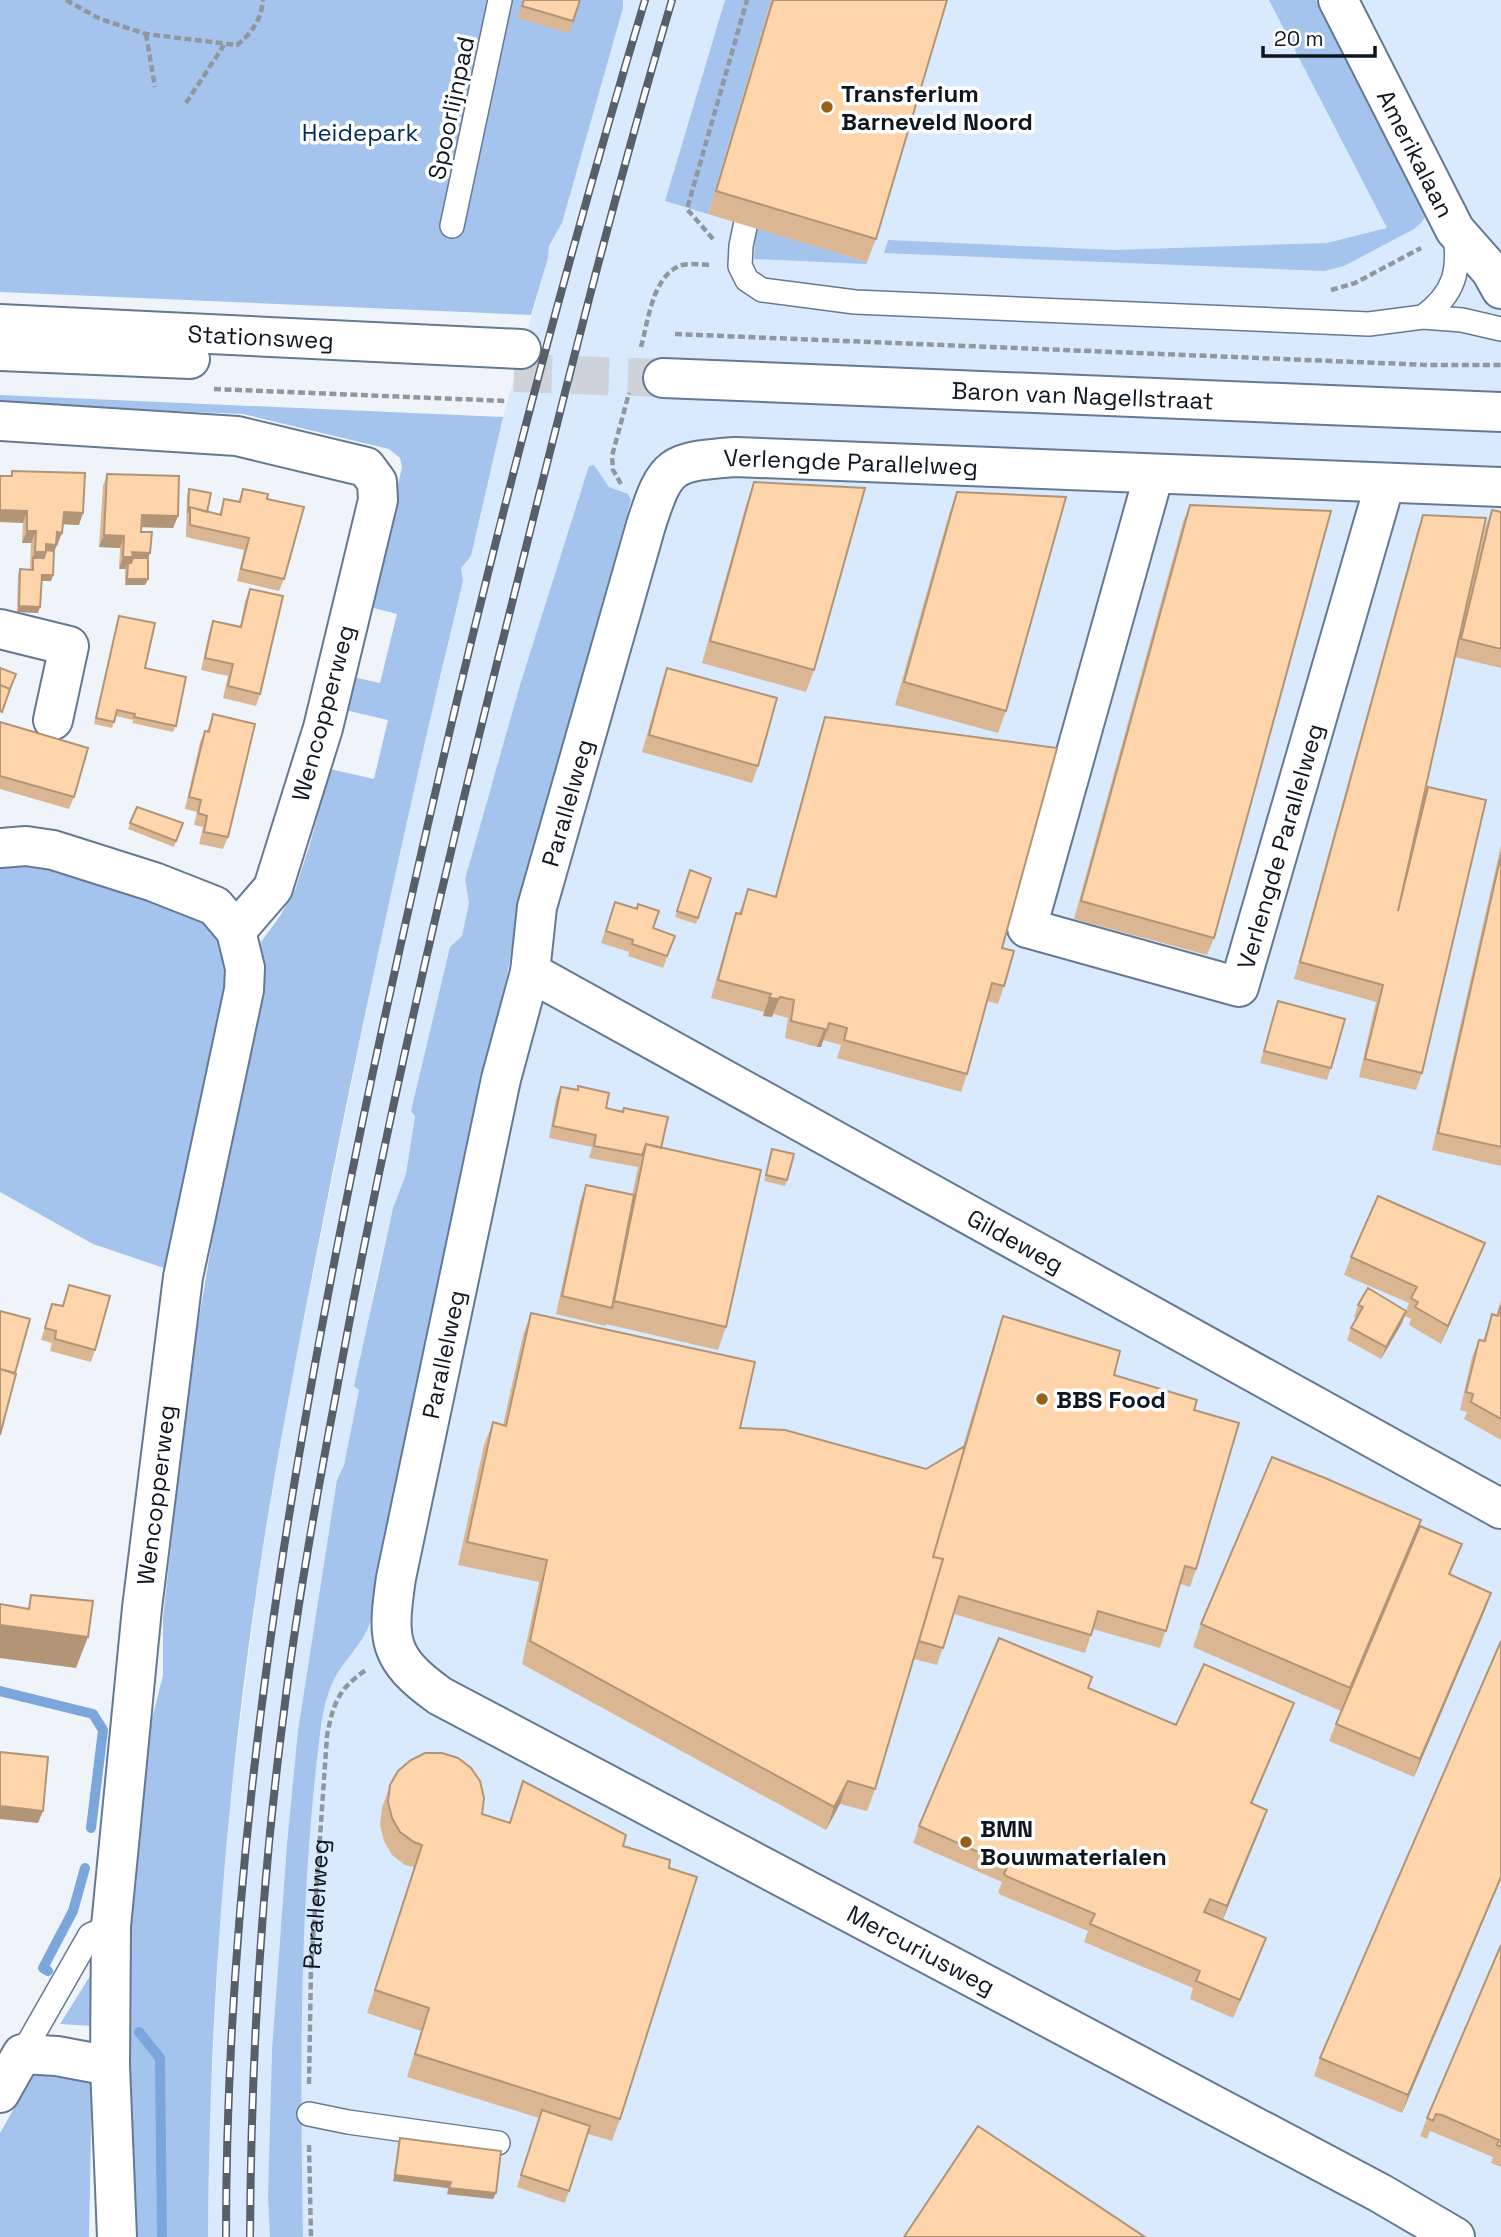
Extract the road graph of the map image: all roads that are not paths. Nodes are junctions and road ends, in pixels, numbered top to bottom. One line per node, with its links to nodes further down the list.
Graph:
1 (500, 0): 4 (lane, Spoorlijnpad)
2 (1338, 0): 5 (street, Amerikalaan)
3 (746, 222): 7 (lane)
4 (452, 226)
5 (1455, 230): 6 (street, Amerikalaan); 7 (lane, Amerikalaan)
6 (1501, 289)
7 (1423, 317): 9 (lane)
8 (0, 324): 10 (street, Stationsweg)
9 (1501, 329)
10 (0, 351)
11 (1501, 388): 12 (street, Baron van Nagellstraat)
12 (1501, 412)
13 (0, 421): 21 (street, Wencopperweg)
14 (676, 467): 15 (street, Verlengde Parallelweg); 22 (street, Parallelweg)
15 (1153, 474): 16 (street, Verlengde Parallelweg); 16 (street, Verlengde Parallelweg)
16 (1385, 483): 17 (street, Verlengde Parallelweg)
17 (1501, 487)
18 (0, 629): 19 (street)
19 (53, 720)
20 (0, 848): 21 (street, Wencopperweg)
21 (236, 931): 25 (street, Wencopperweg)
22 (530, 972): 23 (street, Gildeweg); 24 (street, Parallelweg)
23 (1501, 1509)
24 (397, 1652): 32 (street, Mercuriusweg)
25 (111, 1926): 26 (lane); 27 (street, Wencopperweg)
26 (22, 2054): 27 (street); 28 (street)
27 (110, 2066): 31 (street, Wencopperweg)
28 (0, 2093)
29 (309, 2114): 30 (lane)
30 (498, 2143)
31 (117, 2237)
32 (1455, 2237)

